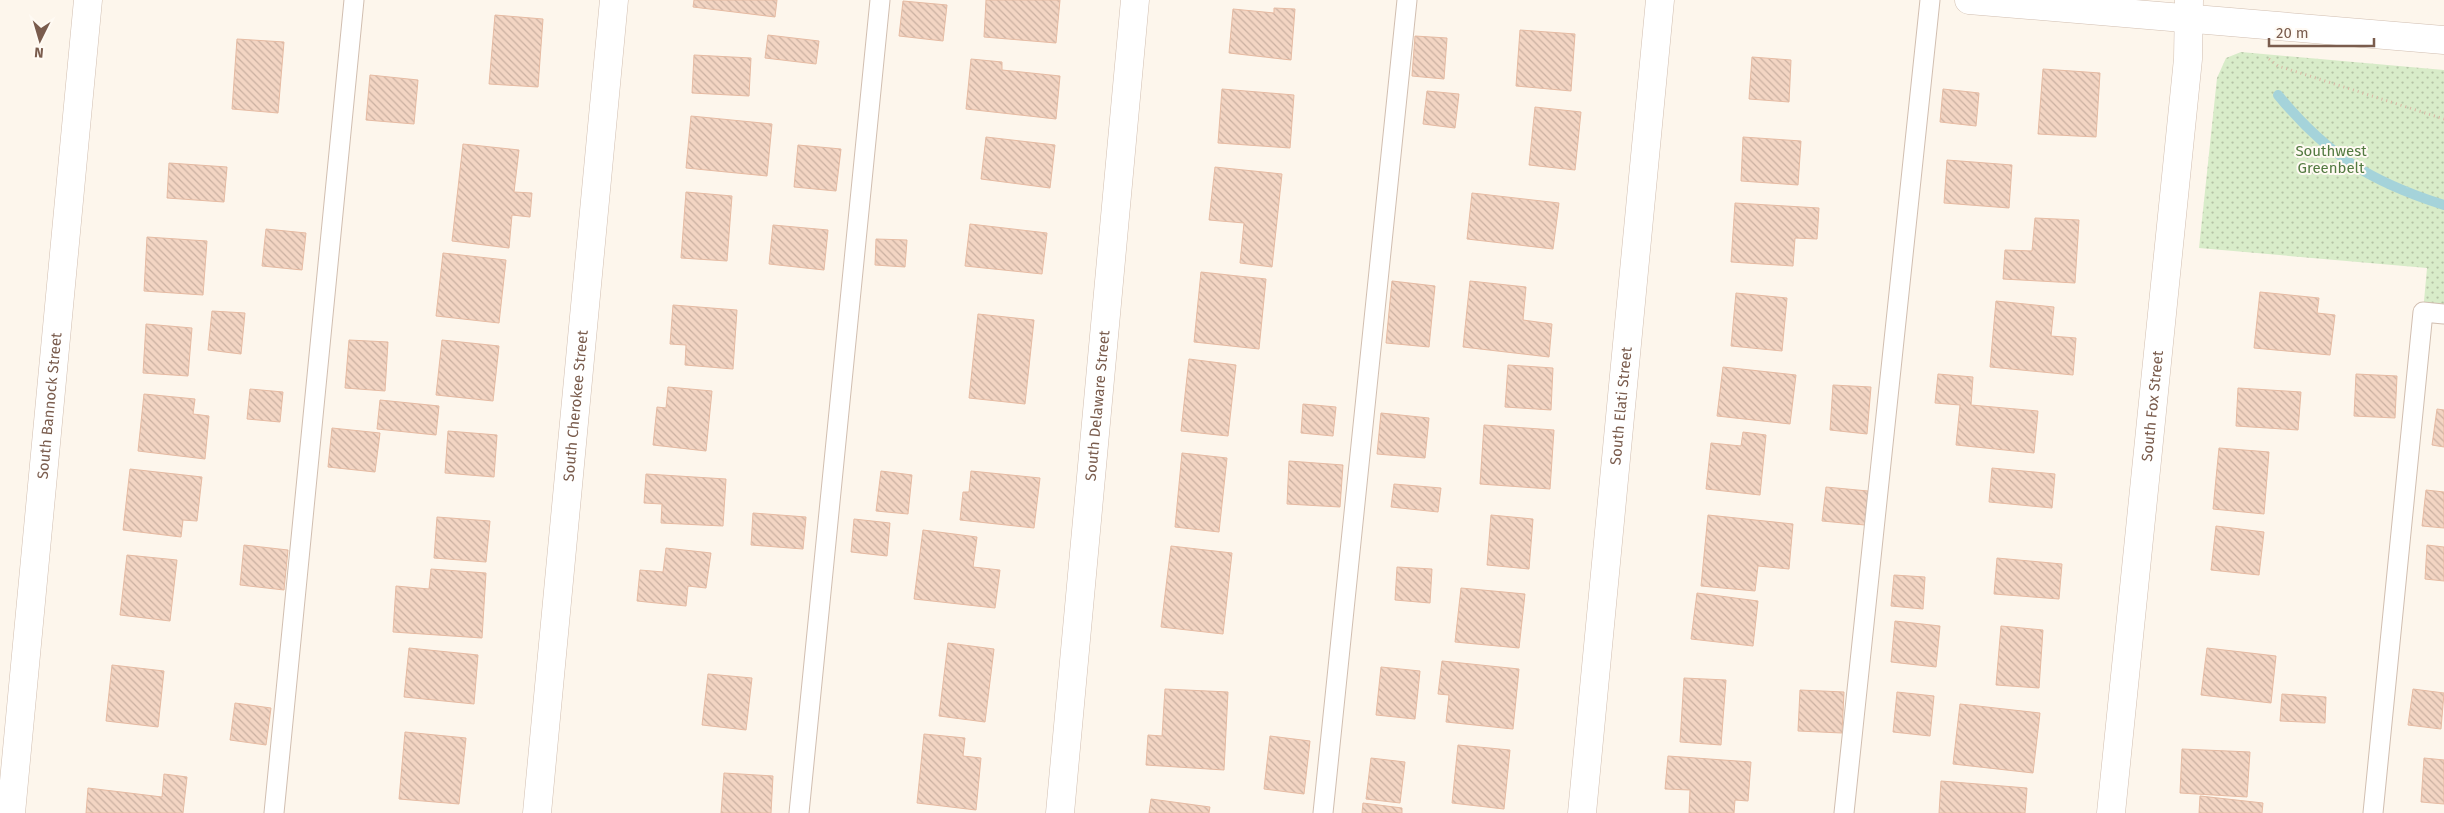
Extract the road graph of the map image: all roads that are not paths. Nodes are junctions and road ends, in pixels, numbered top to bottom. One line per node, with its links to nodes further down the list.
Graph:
1 (88, 0): 13 (street, South Bannock Street)
2 (354, 0): 14 (lane)
3 (614, 0): 15 (street, South Cherokee Street)
4 (880, 0): 16 (lane)
5 (1136, 0): 17 (street, South Delaware Street)
6 (1407, 0): 18 (lane)
7 (1660, 0): 19 (street, South Elati Street)
8 (1930, 0): 20 (lane)
9 (1969, 0): 10 (street)
10 (2189, 9): 11 (street); 21 (street, South Fox Street)
11 (2444, 40)
12 (2444, 314): 22 (lane)
13 (11, 813)
14 (274, 813)
15 (537, 813)
16 (799, 813)
17 (1060, 813)
18 (1323, 813)
19 (1582, 813)
20 (1844, 813)
21 (2111, 813)
22 (2373, 813)

